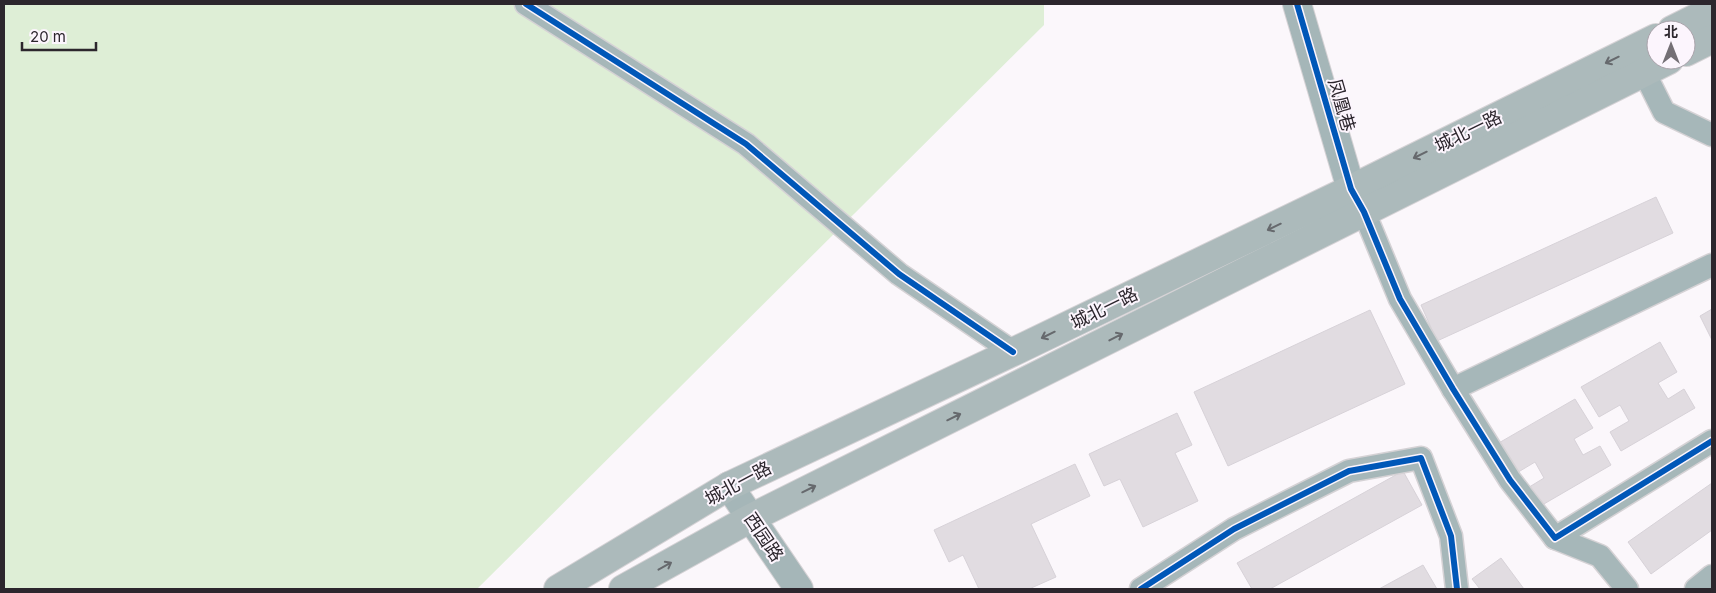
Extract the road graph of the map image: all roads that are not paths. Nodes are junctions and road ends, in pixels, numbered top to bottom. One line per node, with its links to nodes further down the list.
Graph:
1 (526, 4): 13 (street)
2 (1297, 4): 11 (street, 凤凰巷)
3 (1712, 10): 4 (main road)
4 (1692, 20)
5 (1712, 39): 7 (main road)
6 (1646, 43): 11 (main road, 城北一路, one-way to 11)
7 (1696, 47)
8 (1648, 70): 9 (main road, 城北一路)
9 (1644, 72): 10 (street); 11 (main road, 城北一路)
10 (1712, 135)
11 (1358, 201): 13 (main road, 城北一路, one-way to 13); 14 (street); 17 (main road, 城北一路, one-way to 11)
12 (1712, 266): 14 (street)
13 (1013, 352): 16 (main road, 城北一路)
14 (1453, 390): 18 (street)
15 (1712, 441): 18 (street)
16 (729, 486): 17 (street, 西园路); 20 (main road, 城北一路)
17 (751, 518): 21 (main road, 城北一路, one-way to 17); 22 (street, 西园路)
18 (1555, 538): 25 (street)
19 (1712, 576): 26 (street)
20 (558, 589)
21 (623, 589)
22 (799, 589)
23 (1141, 589): 24 (street)
24 (1457, 589)
25 (1627, 589)
26 (1696, 589)

